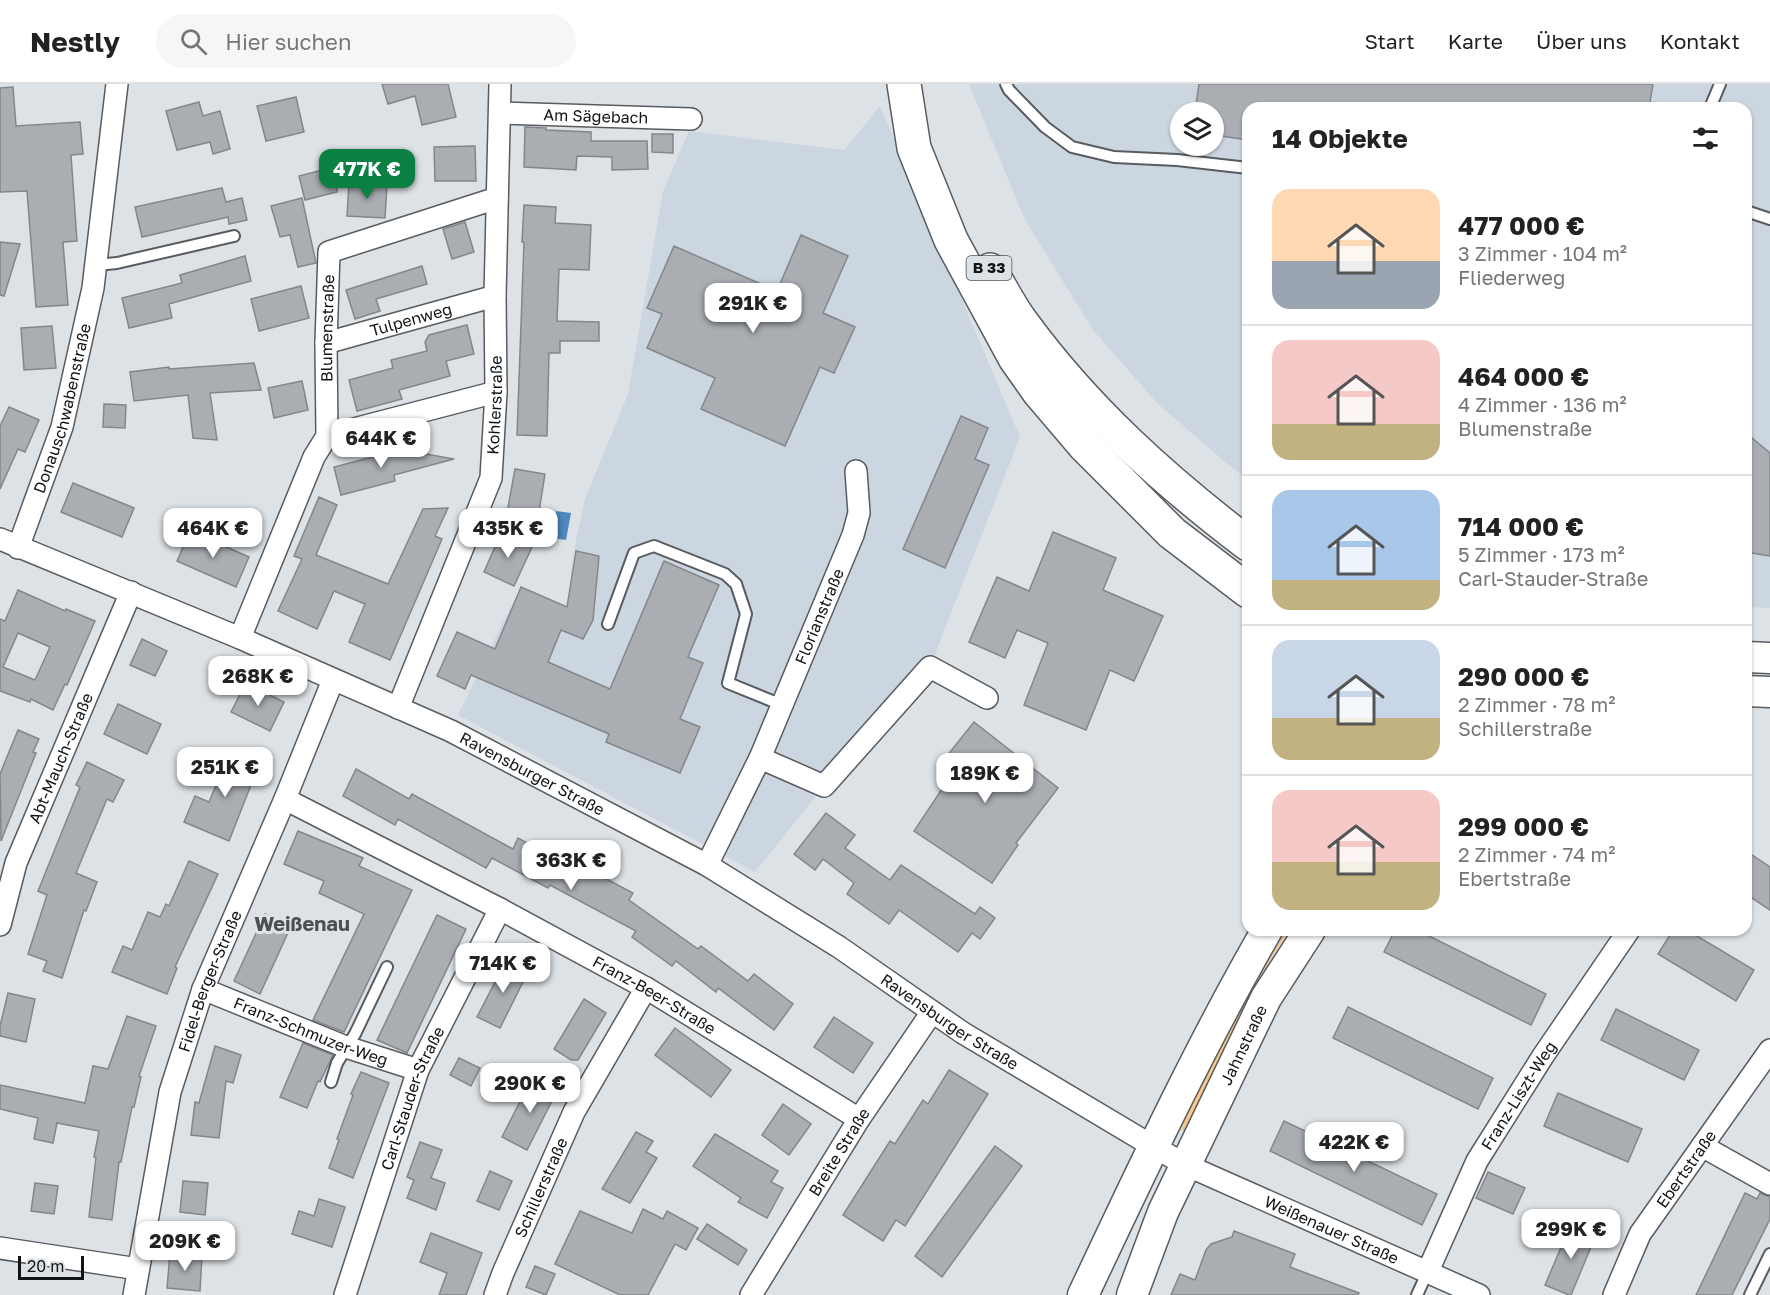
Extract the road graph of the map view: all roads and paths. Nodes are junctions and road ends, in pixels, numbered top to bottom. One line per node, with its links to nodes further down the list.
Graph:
1 (117, 84): 14 (street, Donauschwabenstraße)
2 (500, 84): 7 (street, Kohlerstraße)
3 (1006, 84): 9 (lane)
4 (1720, 84): 6 (lane)
5 (905, 86): 20 (main road, B 33); 22 (main road, B 33)
6 (1712, 102)
7 (500, 113): 8 (street, Am Sägebach); 10 (street, Kohlerstraße)
8 (692, 119)
9 (1242, 167)
10 (497, 198): 15 (street, Kohlerstraße); 16 (street, Blumenstraße)
11 (1752, 213): 12 (lane)
12 (1770, 219)
13 (234, 236): 14 (lane)
14 (96, 265): 21 (street, Donauschwabenstraße)
15 (495, 296): 16 (street, Tulpenweg); 17 (street, Kohlerstraße)
16 (327, 343): 18 (street, Blumenstraße)
17 (496, 392): 18 (street); 33 (street, Kohlerstraße)
18 (327, 436): 25 (street)
19 (856, 471): 32 (street, Florianstraße)
20 (1242, 539)
21 (9, 543): 23 (street, Ravensburger Straße)
22 (1242, 586)
23 (131, 592): 25 (street, Ravensburger Straße); 36 (street, Abt-Mauch-Straße)
24 (608, 624): 32 (lane)
25 (240, 638): 28 (street, Ravensburger Straße)
26 (1752, 657): 27 (main road)
27 (1770, 658)
28 (333, 680): 33 (street, Ravensburger Straße); 35 (street, Fidel-Berger-Straße)
29 (1752, 691): 30 (main road)
30 (1770, 692)
31 (987, 698): 34 (street)
32 (782, 705): 34 (street, Florianstraße)
33 (398, 708): 37 (street, Ravensburger Straße)
34 (760, 758): 37 (street, Florianstraße)
35 (285, 799): 38 (street, Franz-Beer-Straße); 45 (street, Fidel-Berger-Straße)
36 (8, 862): 39 (street, Abt-Mauch-Straße)
37 (707, 865): 46 (street, Ravensburger Straße)
38 (500, 909): 44 (street, Franz-Beer-Straße); 49 (street, Carl-Stauder-Straße)
39 (0, 926)
40 (1264, 936): 53 (main road, Jahnstraße)
41 (1306, 936): 54 (main road, Jahnstraße)
42 (1625, 936): 59 (street, Franz-Liszt-Weg)
43 (387, 967): 47 (lane)
44 (646, 988): 51 (street, Franz-Beer-Straße); 62 (street, Schillerstraße)
45 (203, 989): 47 (street, Franz-Schmuzer-Weg); 58 (street, Fidel-Berger-Straße)
46 (932, 1012): 51 (street, Breite Straße); 53 (street, Ravensburger Straße)
47 (346, 1047): 49 (street, Franz-Schmuzer-Weg); 50 (lane)
48 (1770, 1050): 52 (street, Ebertstraße)
49 (418, 1070): 61 (street, Carl-Stauder-Straße)
50 (331, 1082)
51 (859, 1119): 63 (street, Breite Straße)
52 (1702, 1146): 55 (street); 68 (street, Ebertstraße)
53 (1154, 1147): 54 (street); 64 (main road, Jahnstraße)
54 (1186, 1165): 59 (street, Weißenauer Straße); 65 (main road, Jahnstraße)
55 (1770, 1184)
56 (0, 1248): 58 (street)
57 (1770, 1254): 69 (lane)
58 (138, 1269): 60 (street, Fidel-Berger-Straße)
59 (1428, 1271): 66 (lane); 67 (street, Weißenauer Straße)
60 (134, 1295)
61 (345, 1295)
62 (495, 1295)
63 (751, 1295)
64 (1083, 1295)
65 (1132, 1295)
66 (1417, 1295)
67 (1479, 1295)
68 (1614, 1295)
69 (1750, 1295)

